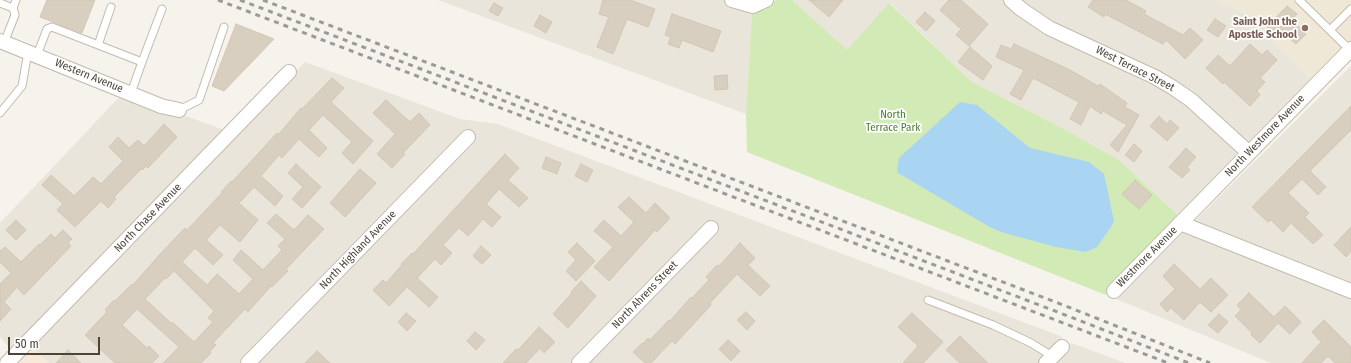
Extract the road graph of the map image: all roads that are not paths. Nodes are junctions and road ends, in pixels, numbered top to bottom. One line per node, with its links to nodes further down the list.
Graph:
1 (16, 0): 8 (lane)
2 (732, 0): 5 (street)
3 (1011, 0): 23 (street, West Terrace Street)
4 (1299, 0): 12 (lane)
5 (765, 1)
6 (0, 3): 8 (lane)
7 (111, 7): 14 (lane)
8 (13, 8): 13 (lane)
9 (162, 9): 17 (lane)
10 (1351, 9): 12 (lane)
11 (224, 27): 20 (lane)
12 (1330, 30): 15 (lane)
13 (2, 42): 16 (street, Western Avenue)
14 (98, 45): 16 (lane); 17 (lane)
15 (1350, 50): 23 (street, North Westmore Avenue)
16 (32, 53): 19 (street, Western Avenue); 21 (lane)
17 (142, 62): 19 (lane)
18 (289, 72): 30 (street, North Chase Avenue)
19 (131, 93): 20 (street, Western Avenue)
20 (179, 110)
21 (0, 113)
22 (468, 137): 31 (street, North Highland Avenue)
23 (1249, 153): 24 (street, North Westmore Avenue)
24 (1180, 223): 26 (street, Westmore Avenue); 27 (street)
25 (710, 228): 32 (street, North Ahrens Street)
26 (1114, 291)
27 (1351, 291)
28 (928, 300): 29 (lane)
29 (1053, 355)
30 (7, 363)
31 (248, 363)
32 (579, 363)

